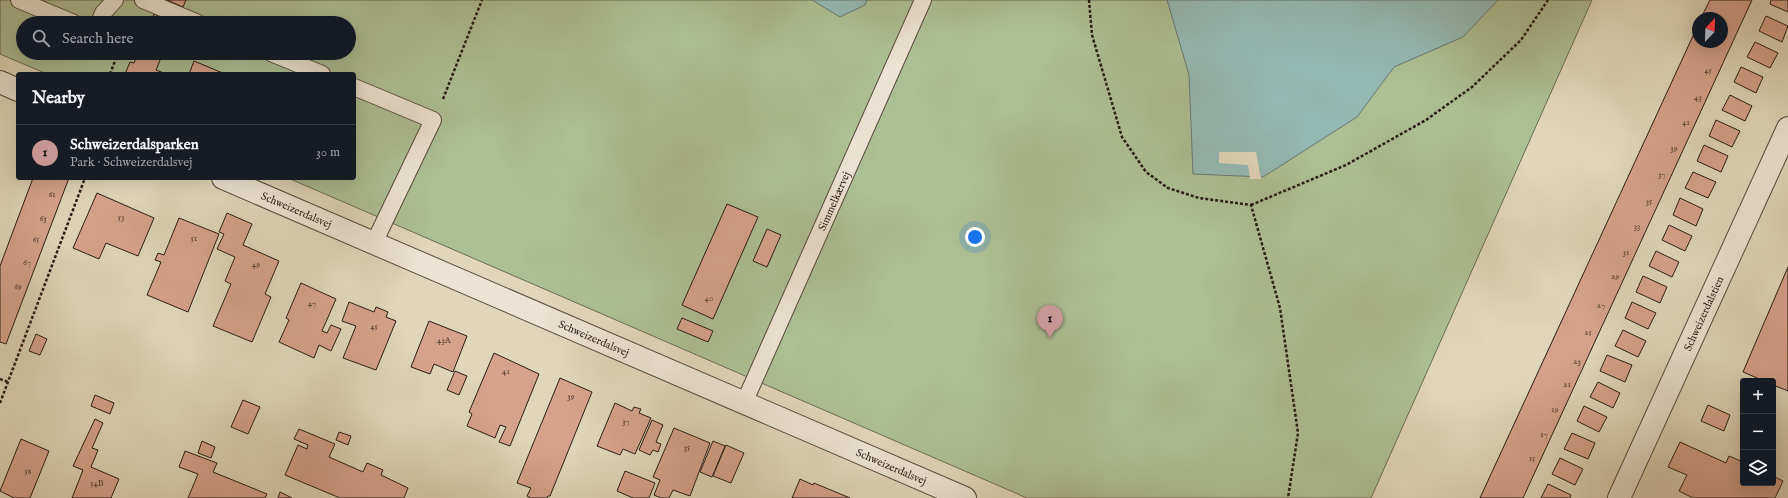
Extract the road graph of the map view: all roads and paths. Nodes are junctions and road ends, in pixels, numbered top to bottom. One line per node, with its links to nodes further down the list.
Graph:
1 (19, 0): 8 (lane)
2 (116, 0): 9 (lane)
3 (143, 0): 10 (lane)
4 (482, 0): 18 (path)
5 (924, 0): 27 (lane, Simmelkærvej)
6 (1089, 0): 22 (path)
7 (1548, 0): 22 (path)
8 (57, 16)
9 (102, 16)
10 (181, 16)
11 (115, 60): 13 (path)
12 (288, 60): 14 (lane)
13 (111, 72)
14 (317, 72)
15 (0, 82): 17 (street)
16 (356, 88): 18 (lane)
17 (16, 89)
18 (433, 120): 23 (lane)
19 (1788, 128): 31 (street, Schweizerdalstien)
20 (84, 180): 25 (path)
21 (228, 180): 23 (street, Schweizerdalsvej)
22 (1251, 205): 30 (path)
23 (374, 243): 27 (street, Schweizerdalsvej)
24 (0, 379): 25 (path)
25 (8, 382): 26 (path)
26 (0, 403)
27 (744, 403): 28 (street, Schweizerdalsvej)
28 (932, 492): 29 (street, Schweizerdalsvej)
29 (964, 498)
30 (1288, 498)
31 (1619, 498)

